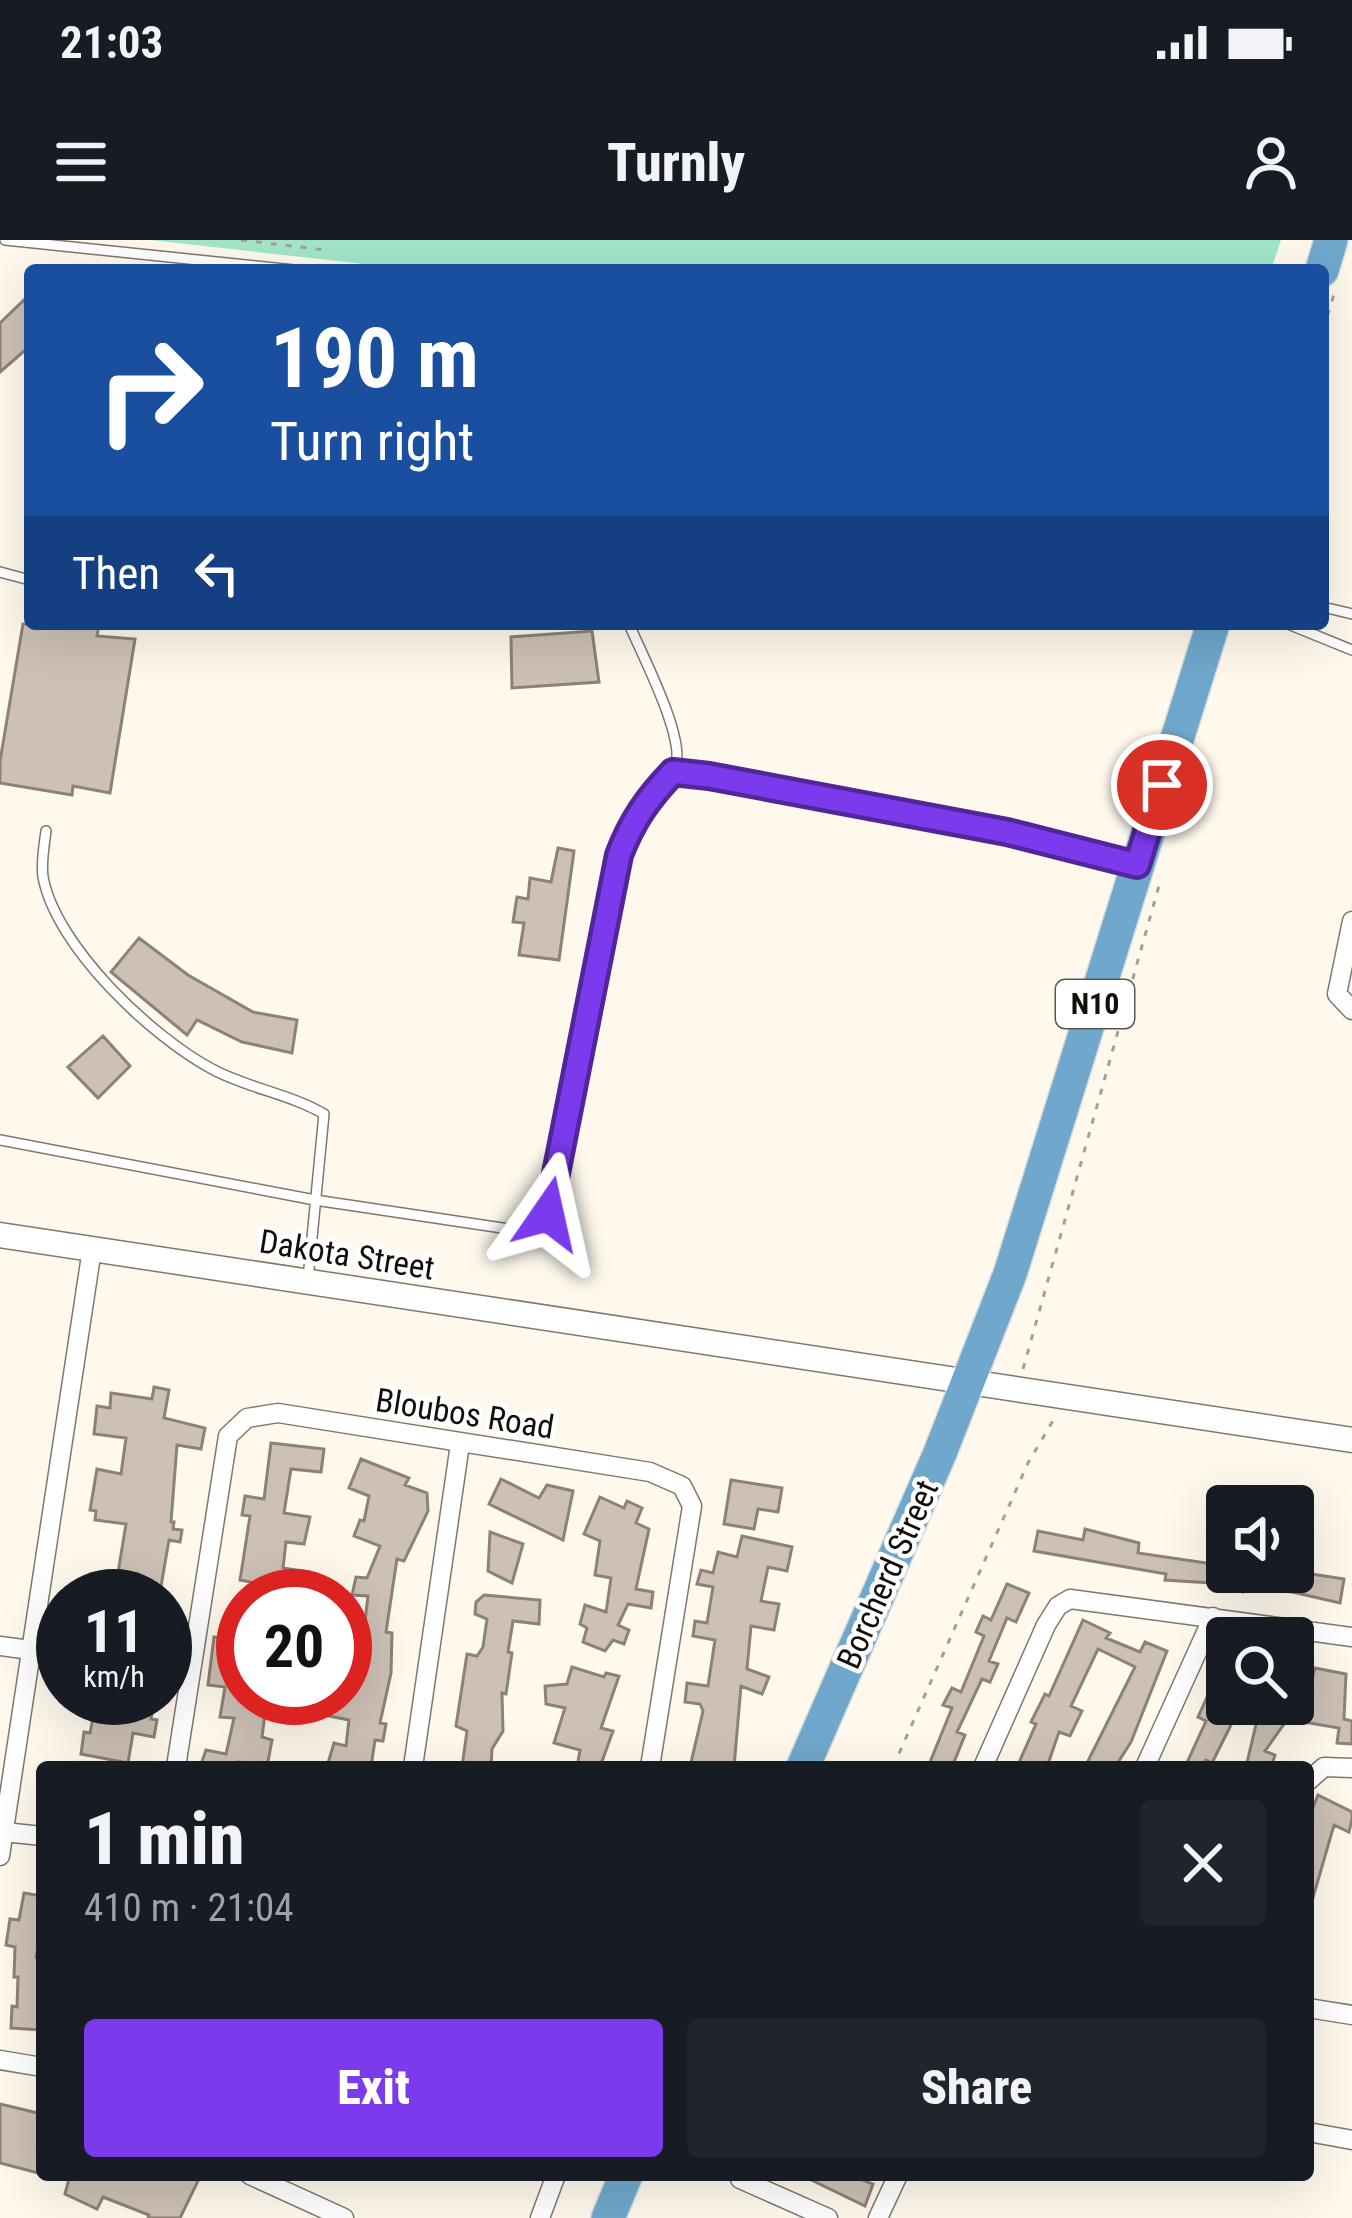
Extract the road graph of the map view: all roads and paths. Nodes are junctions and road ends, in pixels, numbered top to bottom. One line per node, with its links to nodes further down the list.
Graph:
1 (5, 240): 4 (lane)
2 (241, 240): 3 (path)
3 (325, 250)
4 (236, 264)
5 (631, 630): 9 (lane)
6 (1211, 630): 11 (highway, N10)
7 (1303, 630): 8 (lane)
8 (1352, 650)
9 (673, 772): 11 (lane); 15 (lane)
10 (46, 831): 15 (lane)
11 (1151, 865): 19 (highway, N10); 20 (path)
12 (1352, 921): 13 (street)
13 (1352, 1010)
14 (0, 1140): 15 (lane)
15 (316, 1200): 18 (lane)
16 (0, 1235): 17 (street, Dakota Street)
17 (92, 1249): 18 (street, Dakota Street); 29 (street)
18 (307, 1282): 19 (street, Dakota Street)
19 (969, 1381): 20 (street, Dakota Street); 33 (highway, Borcherd Street / N10)
20 (1018, 1388): 21 (street, Dakota Street)
21 (1067, 1397): 22 (street, Dakota Street); 34 (path)
22 (1352, 1440)
23 (460, 1444): 30 (street, Bloubos Road); 31 (street); 32 (street, Bloubos Road)
24 (1207, 1617): 35 (street)
25 (1314, 1632): 27 (street)
26 (1206, 1635): 36 (street)
27 (1352, 1637)
28 (0, 1646): 29 (street)
29 (30, 1650): 39 (street)
30 (177, 1761)
31 (414, 1761)
32 (651, 1761)
33 (806, 1761)
34 (895, 1761)
35 (986, 1761)
36 (1148, 1761)
37 (1352, 1768): 38 (street)
38 (1314, 1776)
39 (4, 1832): 40 (street); 41 (street)
40 (36, 1835)
41 (0, 1856)
42 (1314, 2009): 43 (street)
43 (1352, 2015)
44 (0, 2060): 45 (street)
45 (36, 2066)
46 (1314, 2133): 47 (street)
47 (1352, 2140)
48 (263, 2181): 53 (street)
49 (554, 2181): 54 (street)
50 (623, 2181): 55 (highway)
51 (742, 2181): 56 (street)
52 (895, 2181): 57 (street)
53 (344, 2218)
54 (540, 2218)
55 (608, 2218)
56 (828, 2218)
57 (878, 2218)

